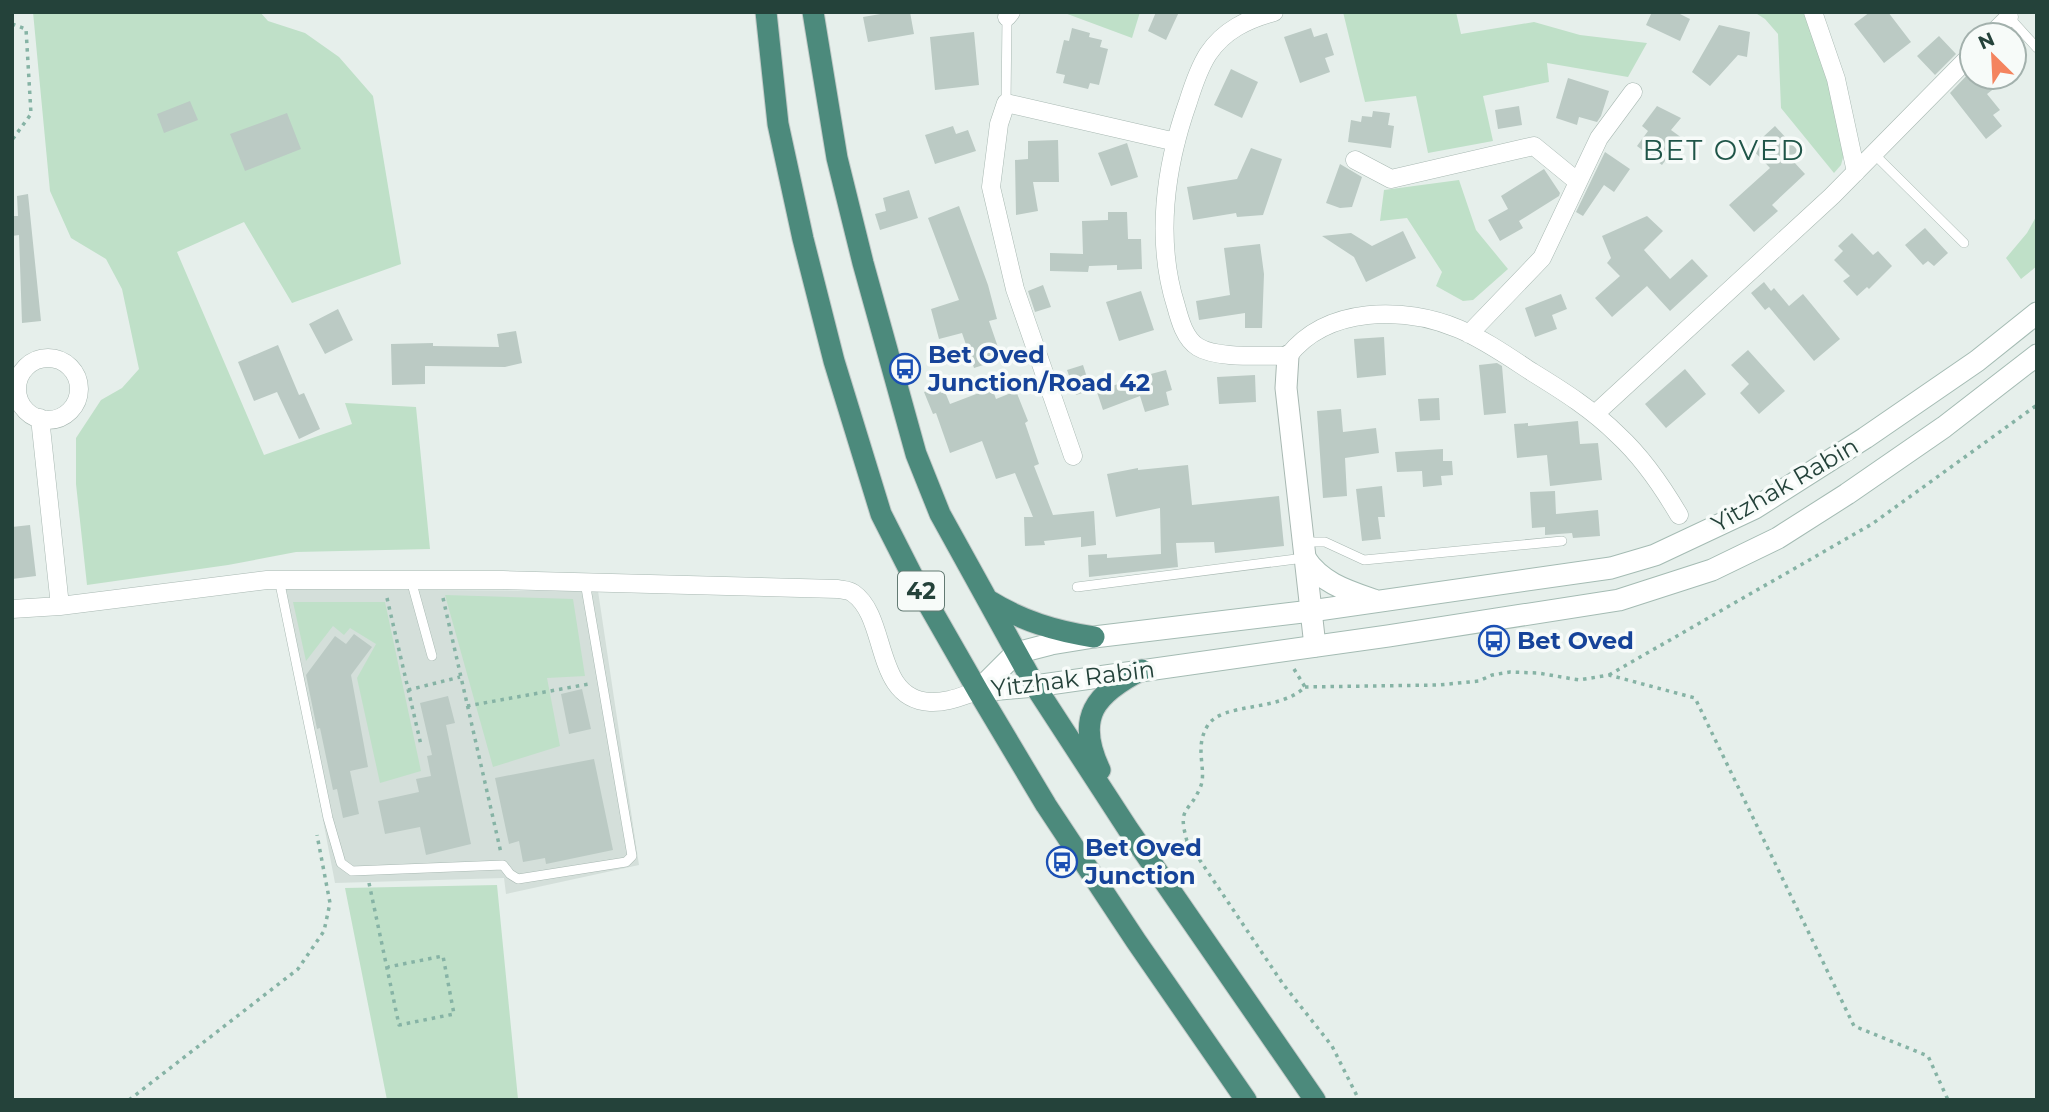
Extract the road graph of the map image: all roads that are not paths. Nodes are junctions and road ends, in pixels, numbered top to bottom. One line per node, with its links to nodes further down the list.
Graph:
1 (766, 12): 42 (highway, 42)
2 (813, 12): 31 (highway, 42)
3 (1813, 12): 14 (street)
4 (1009, 14): 10 (lane)
5 (1264, 14): 11 (street)
6 (2007, 15): 7 (lane)
7 (2037, 48)
8 (1958, 68): 12 (street)
9 (1633, 92): 15 (street)
10 (1006, 103): 11 (street); 23 (street)
11 (1176, 142): 20 (street)
12 (1873, 153): 14 (street); 16 (lane)
13 (1355, 160): 15 (street)
14 (1856, 172): 21 (street)
15 (1578, 182): 18 (street)
16 (1964, 243)
17 (2037, 313): 32 (main road, Yitzhak Rabin)
18 (1469, 334): 20 (street); 21 (street)
19 (2037, 355): 37 (main road, Yitzhak Rabin)
20 (1288, 356): 26 (main road)
21 (1595, 414): 24 (street)
22 (40, 418): 33 (street)
23 (1073, 456)
24 (1679, 515)
25 (1562, 541): 26 (lane)
26 (1305, 550): 30 (lane); 32 (main road); 35 (main road)
27 (279, 579): 28 (street); 29 (lane); 33 (street)
28 (411, 579): 29 (street); 39 (lane)
29 (585, 582): 42 (street)
30 (1077, 587)
31 (985, 598): 36 (highway); 38 (highway, 42)
32 (1380, 602): 35 (main road, Yitzhak Rabin)
33 (60, 606): 34 (street)
34 (12, 609)
35 (1311, 611): 36 (main road, Yitzhak Rabin); 37 (main road)
36 (1094, 636): 38 (main road, Yitzhak Rabin)
37 (1315, 646): 40 (main road, Yitzhak Rabin)
38 (1016, 653): 41 (highway, 42); 42 (main road, Yitzhak Rabin)
39 (432, 656)
40 (1142, 670): 41 (main road, Yitzhak Rabin); 43 (highway)
41 (1035, 686): 42 (main road, Yitzhak Rabin); 43 (highway, 42)
42 (978, 691): 44 (highway, 42)
43 (1128, 829): 45 (highway, 42)
44 (1246, 1100)
45 (1315, 1100)

